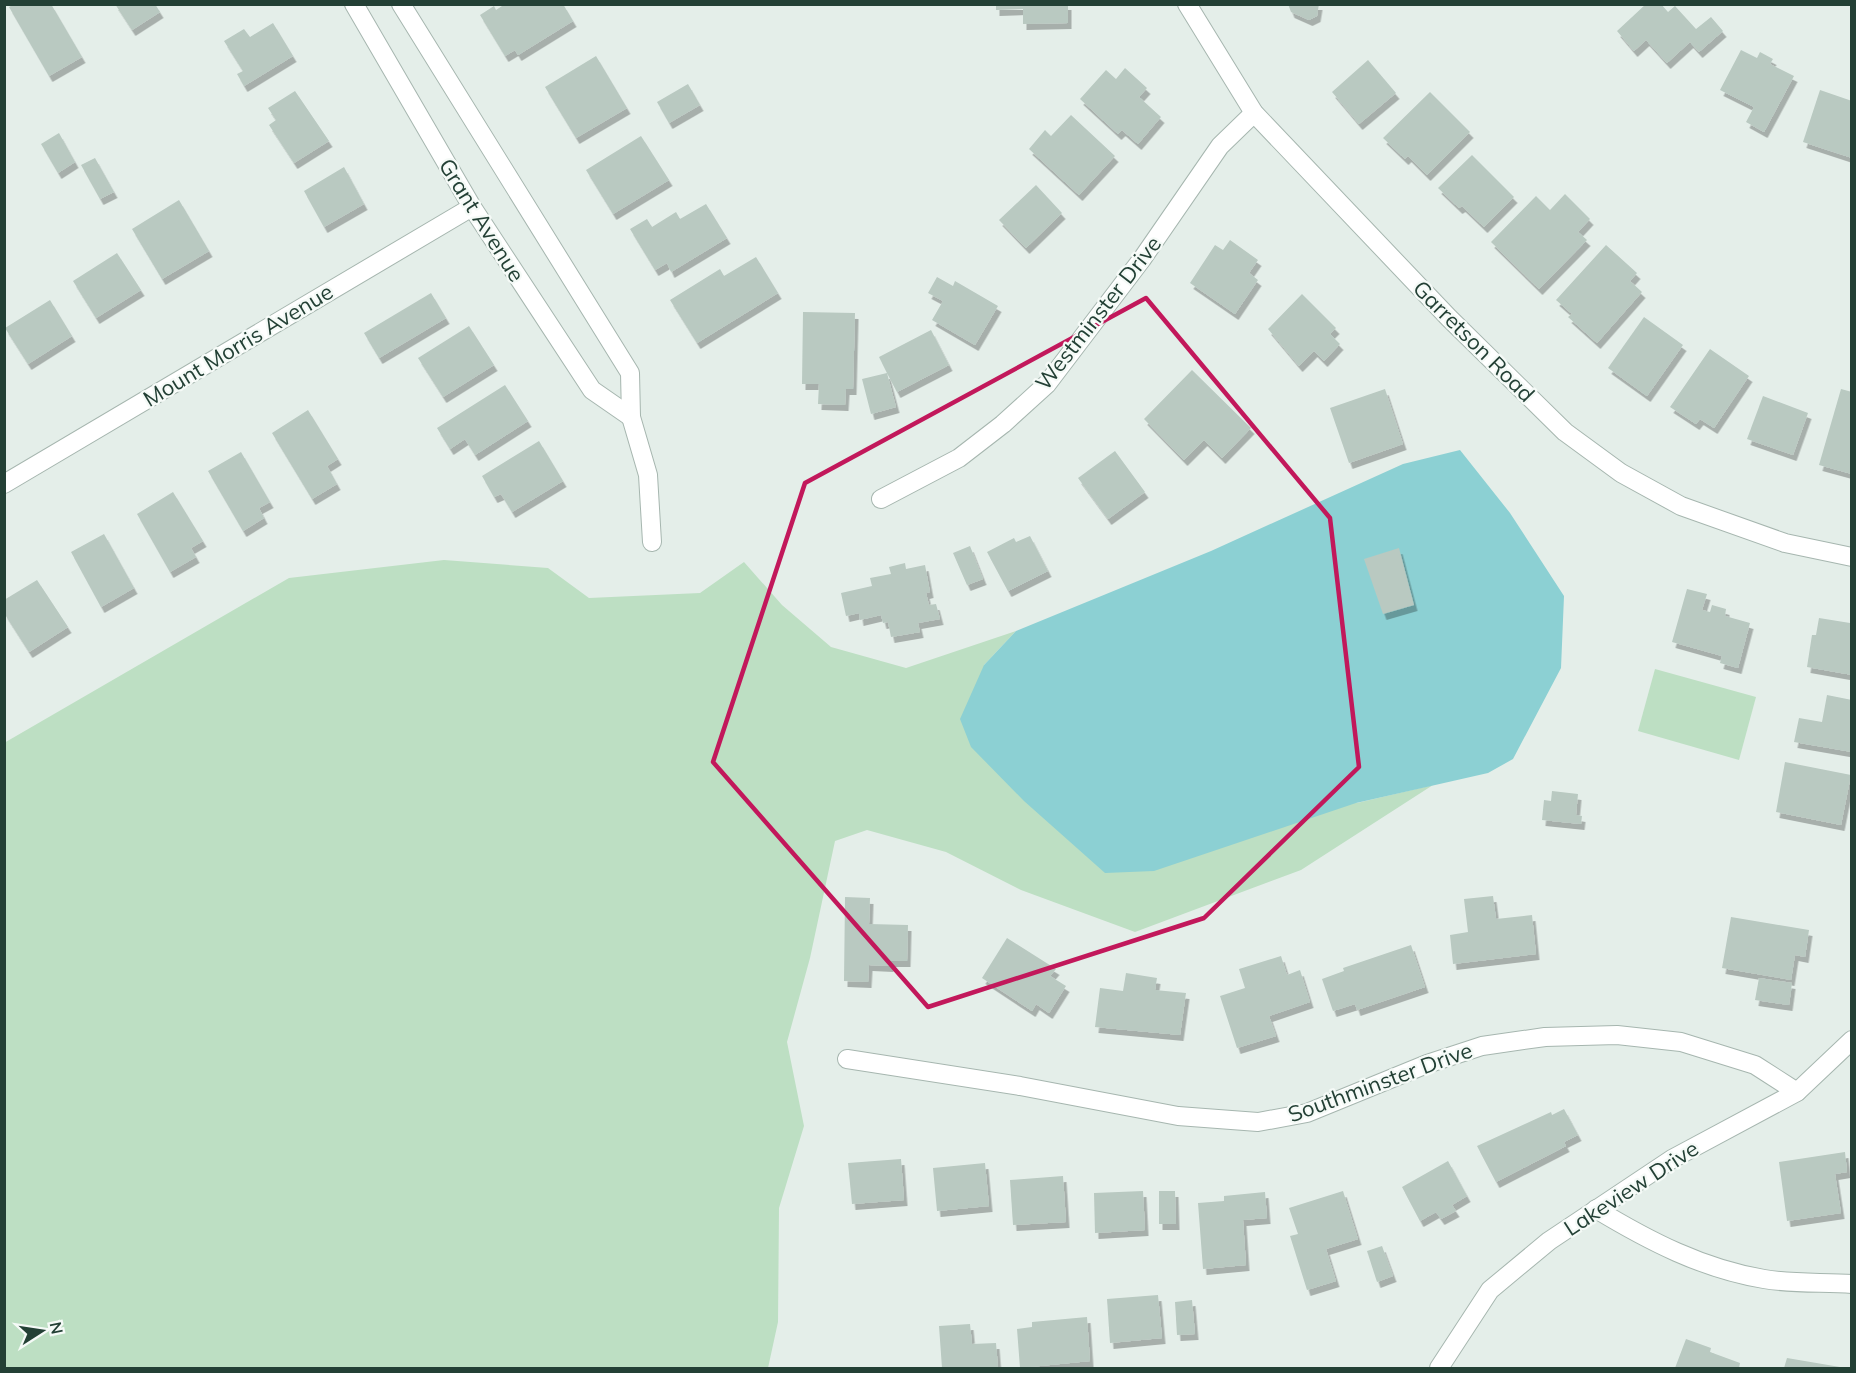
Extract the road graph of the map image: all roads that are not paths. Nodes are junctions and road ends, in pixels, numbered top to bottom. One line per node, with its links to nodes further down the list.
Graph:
1 (354, 4): 5 (street, Grant Avenue)
2 (401, 4): 6 (street, Grant Avenue)
3 (1187, 4): 4 (street, Garretson Road)
4 (1254, 113): 8 (street, Westminster Drive); 10 (street, Garretson Road)
5 (472, 207): 6 (street, Grant Avenue); 7 (street, Mount Morris Avenue)
6 (631, 417): 9 (street, Grant Avenue)
7 (4, 484)
8 (881, 499)
9 (652, 542)
10 (1851, 557)
11 (1851, 1040): 13 (street, Lakeview Drive)
12 (847, 1059): 13 (street, Southminster Drive)
13 (1797, 1092): 14 (street, Lakeview Drive)
14 (1596, 1209): 15 (street); 16 (street, Lakeview Drive)
15 (1851, 1284)
16 (1439, 1368)

